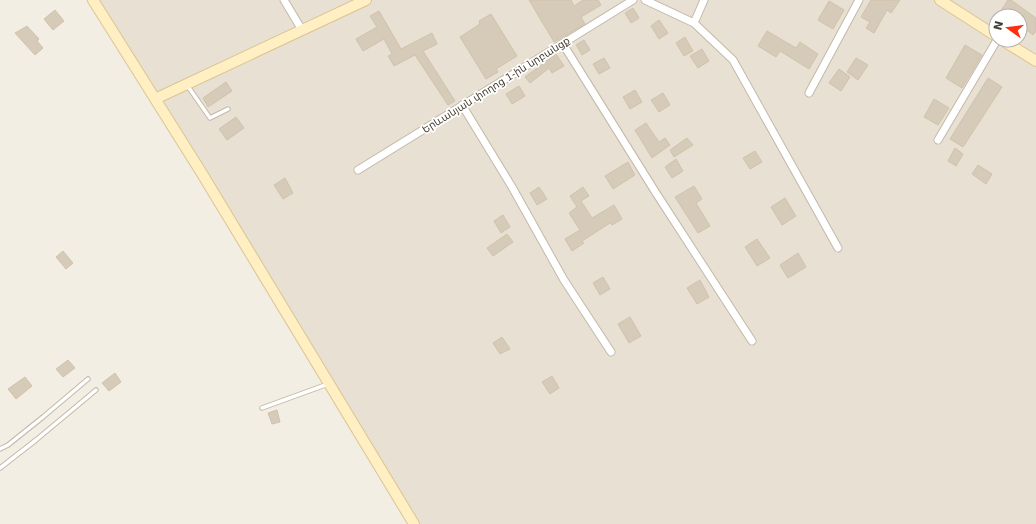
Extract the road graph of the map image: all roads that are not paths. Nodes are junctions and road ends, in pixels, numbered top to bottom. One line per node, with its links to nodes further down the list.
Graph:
1 (93, 0): 18 (main road)
2 (284, 0): 10 (street)
3 (366, 0): 10 (main road)
4 (633, 0): 12 (street, Երևանյան փողոց 1-ին նրբանցք)
5 (645, 0): 9 (street)
6 (704, 0): 9 (street)
7 (859, 0): 17 (street)
8 (940, 0): 11 (main road)
9 (694, 23): 23 (street)
10 (302, 30): 16 (main road)
11 (988, 31)
12 (563, 44): 19 (street, Երևանյան փողոց 1-ին նրբանցք); 24 (street)
13 (992, 48): 21 (street)
14 (1014, 48): 15 (main road)
15 (1036, 62)
16 (186, 84): 18 (main road); 20 (lane)
17 (809, 92)
18 (155, 99): 27 (main road)
19 (462, 105): 22 (street, Երևանյան փողոց 1-ին նրբանցք); 25 (street)
20 (228, 109)
21 (938, 140)
22 (358, 170)
23 (838, 248)
24 (752, 341)
25 (611, 352)
26 (88, 379): 30 (lane)
27 (329, 384): 29 (lane); 32 (main road)
28 (96, 390): 31 (lane)
29 (262, 408)
30 (0, 449)
31 (0, 468)
32 (414, 524)

